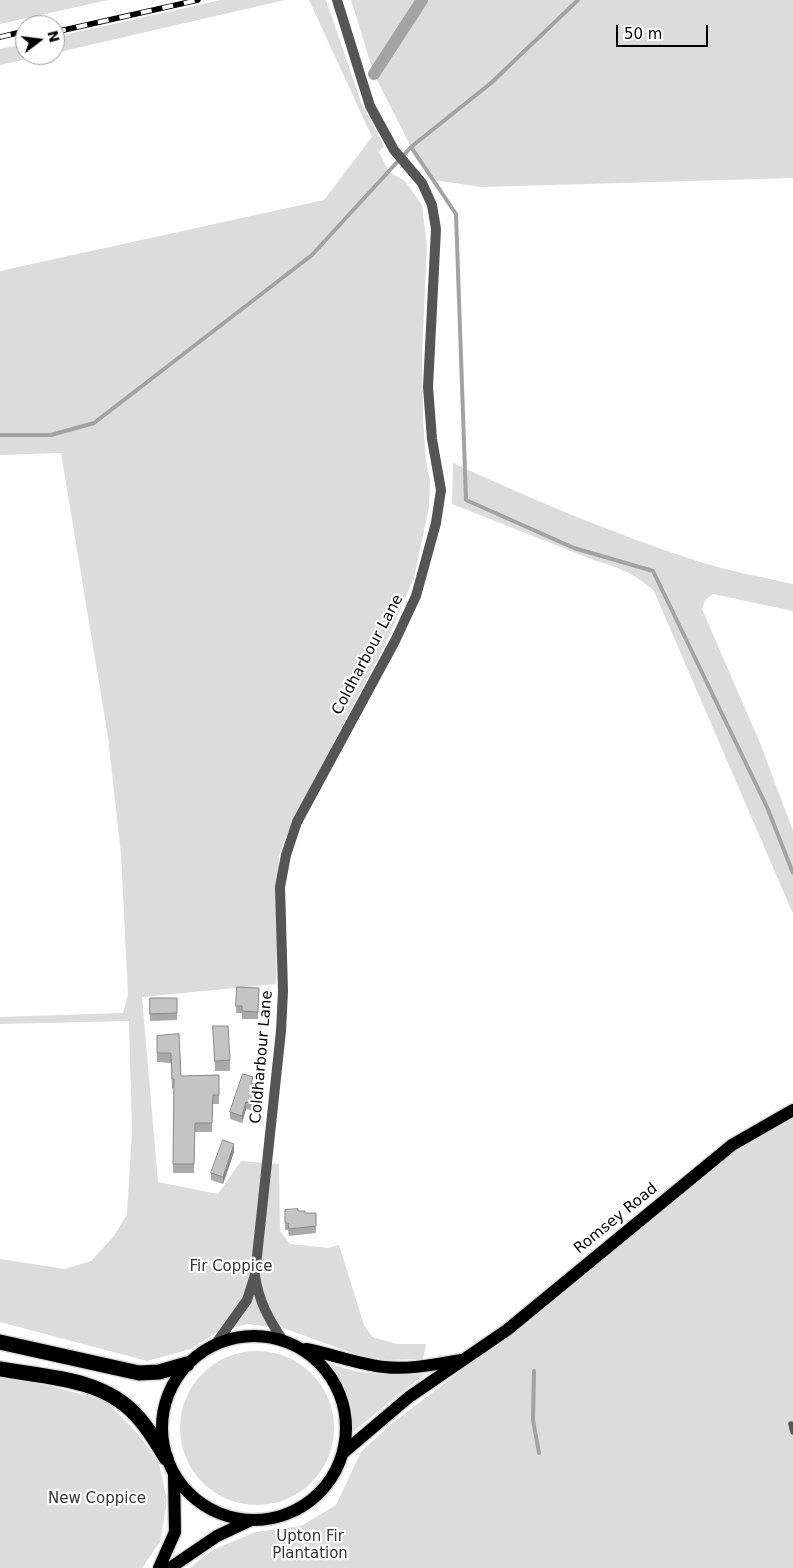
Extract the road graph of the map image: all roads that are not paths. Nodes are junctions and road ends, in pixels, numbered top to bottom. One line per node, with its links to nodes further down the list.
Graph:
1 (337, 0): 3 (street, Coldharbour Lane)
2 (793, 1110): 8 (main road, Romsey Road)
3 (255, 1275): 4 (street, Coldharbour Lane); 6 (street, Coldharbour Lane)
4 (282, 1339): 6 (main road); 7 (main road)
5 (0, 1342): 9 (highway)
6 (217, 1342): 9 (main road)
7 (301, 1348): 8 (main road, Romsey Road); 13 (main road)
8 (464, 1360): 13 (main road, Romsey Road)
9 (187, 1364): 14 (main road)
10 (0, 1368): 14 (highway)
11 (791, 1424): 12 (lane)
12 (793, 1432)
13 (343, 1453): 16 (main road)
14 (166, 1458): 15 (main road)
15 (174, 1475): 16 (main road); 17 (main road)
16 (251, 1520): 18 (main road)
17 (159, 1568)
18 (170, 1568)

